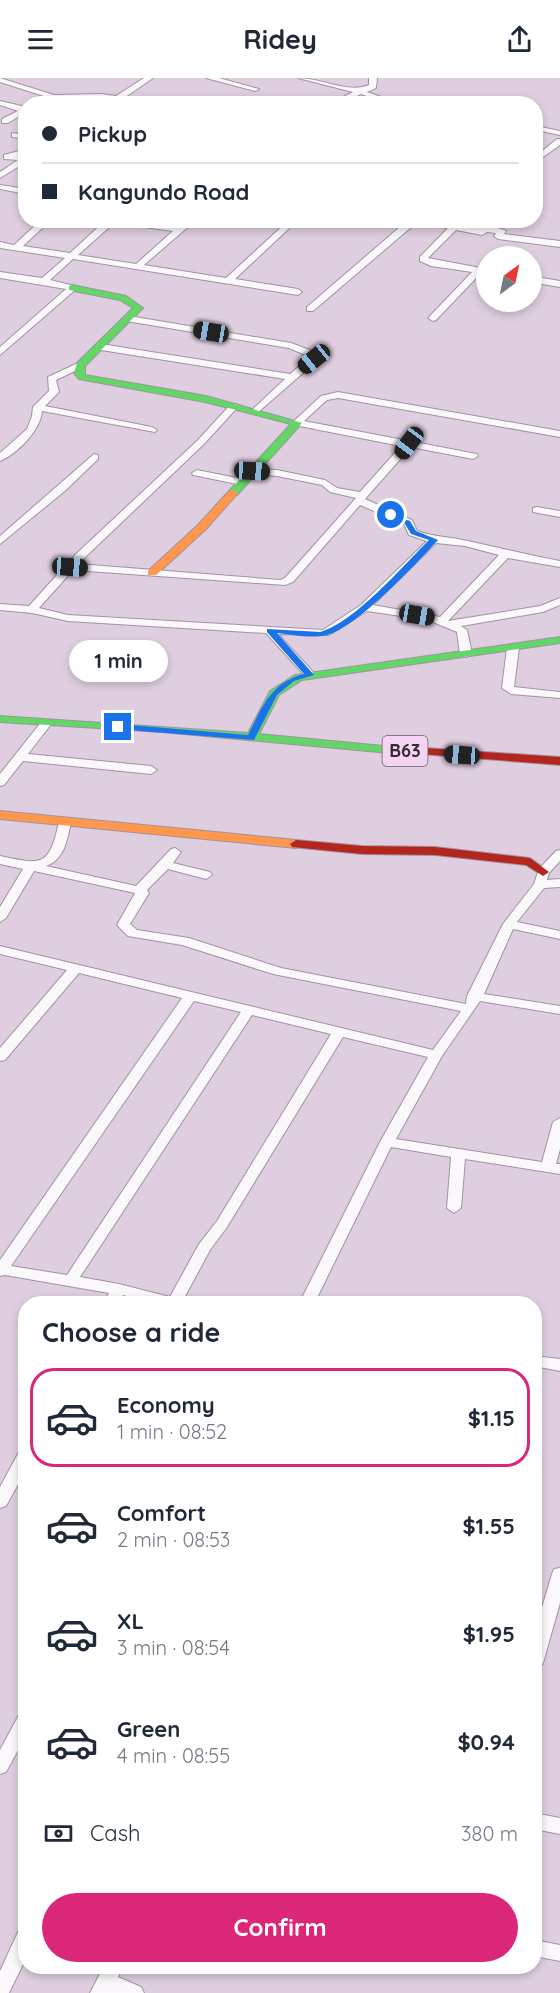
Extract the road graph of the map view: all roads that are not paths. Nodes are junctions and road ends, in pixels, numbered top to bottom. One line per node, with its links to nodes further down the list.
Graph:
1 (149, 78): 10 (street)
2 (210, 78): 6 (street)
3 (302, 78): 7 (street)
4 (373, 78): 7 (street)
5 (0, 79): 8 (street)
6 (255, 89)
7 (361, 92): 11 (street); 12 (street)
8 (52, 96): 9 (street)
9 (90, 96)
10 (122, 96)
11 (352, 96)
12 (373, 96)
13 (0, 103): 14 (street)
14 (18, 108)
15 (18, 114): 16 (street)
16 (2, 122)
17 (543, 129): 18 (street)
18 (560, 133)
19 (15, 135): 20 (street)
20 (18, 136)
21 (560, 141): 22 (street)
22 (543, 151)
23 (18, 156): 24 (street)
24 (3, 157)
25 (18, 161): 26 (street)
26 (0, 176)
27 (0, 187): 28 (street)
28 (18, 190)
29 (38, 228): 39 (street)
30 (104, 228): 40 (street)
31 (166, 228): 36 (street)
32 (285, 228): 46 (street)
33 (406, 228): 51 (street)
34 (452, 228): 42 (street)
35 (472, 228): 37 (street)
36 (181, 230): 41 (street)
37 (560, 244)
38 (0, 245): 39 (street)
39 (17, 248): 40 (street)
40 (75, 255): 41 (street); 45 (street)
41 (137, 267): 46 (street)
42 (476, 270)
43 (0, 275): 45 (street)
44 (476, 277): 52 (street)
45 (44, 280): 49 (street)
46 (228, 281): 50 (street)
47 (542, 281): 48 (street)
48 (560, 284)
49 (72, 288): 53 (main road); 55 (street)
50 (298, 292)
51 (310, 309)
52 (433, 318)
53 (129, 319): 54 (main road); 57 (street)
54 (102, 347): 56 (main road); 57 (street)
55 (0, 352)
56 (80, 365): 58 (main road); 59 (street)
57 (292, 377): 60 (street)
58 (234, 406): 60 (main road); 77 (street)
59 (38, 407): 62 (street); 67 (street)
60 (256, 411): 61 (main road)
61 (297, 423): 63 (street); 64 (street); 69 (main road)
62 (152, 430)
63 (560, 434)
64 (409, 443): 65 (street); 70 (street)
65 (473, 456)
66 (94, 457): 74 (street)
67 (0, 458)
68 (197, 473): 69 (street)
69 (247, 477): 70 (street); 78 (main road)
70 (362, 498): 73 (street); 78 (street)
71 (537, 510): 72 (street)
72 (560, 514)
73 (434, 540): 75 (street); 81 (street)
74 (0, 541)
75 (506, 554): 76 (street); 83 (street)
76 (560, 564)
77 (70, 567): 78 (street); 82 (street)
78 (152, 573)
79 (560, 601): 83 (street)
80 (0, 607): 82 (street)
81 (365, 607): 83 (street); 84 (street)
82 (32, 610): 84 (street)
83 (447, 622): 87 (street)
84 (270, 631): 88 (street)
85 (560, 640): 86 (main road)
86 (513, 648): 87 (main road); 89 (street)
87 (466, 654): 88 (main road)
88 (310, 675): 92 (main road)
89 (560, 695)
90 (0, 719): 91 (main road, B63)
91 (46, 723): 92 (main road, B63); 93 (street)
92 (251, 738): 94 (main road, B63)
93 (22, 757): 95 (street); 96 (street)
94 (560, 761)
95 (151, 770)
96 (0, 782)
97 (0, 815): 98 (main road)
98 (65, 822): 103 (street); 105 (main road)
99 (176, 852): 102 (street)
100 (560, 854): 105 (street)
101 (0, 861): 103 (street)
102 (165, 865): 104 (street); 107 (street)
103 (31, 867): 107 (street); 108 (street)
104 (206, 875)
105 (542, 878): 106 (street); 109 (street)
106 (560, 884)
107 (139, 890): 114 (street)
108 (0, 918)
109 (509, 924): 110 (street); 114 (street)
110 (560, 935)
111 (0, 950): 112 (street)
112 (75, 969): 113 (street); 119 (street)
113 (191, 995): 116 (street); 125 (street)
114 (472, 1002): 115 (street); 118 (street)
115 (560, 1010)
116 (248, 1011): 117 (street); 126 (street)
117 (338, 1033): 118 (street); 130 (street)
118 (436, 1055): 121 (street)
119 (0, 1057)
120 (560, 1122): 123 (street)
121 (387, 1142): 122 (street); 131 (street)
122 (458, 1153): 123 (street); 124 (street)
123 (554, 1168)
124 (454, 1208)
125 (1, 1270): 126 (street)
126 (71, 1280): 127 (street)
127 (119, 1290): 128 (street); 129 (street)
128 (115, 1296)
129 (145, 1296)
130 (179, 1296)
131 (310, 1296)
132 (542, 1362): 133 (street)
133 (560, 1365)
134 (18, 1469): 135 (street)
135 (0, 1502)
136 (560, 1574): 137 (street)
137 (542, 1636)
138 (18, 1733): 139 (street)
139 (0, 1767)
140 (542, 1823): 141 (street)
141 (560, 1826)
142 (542, 1950): 144 (street)
143 (18, 1953): 146 (street)
144 (560, 1953)
145 (107, 1980): 147 (street)
146 (0, 1992)
147 (135, 1993)

